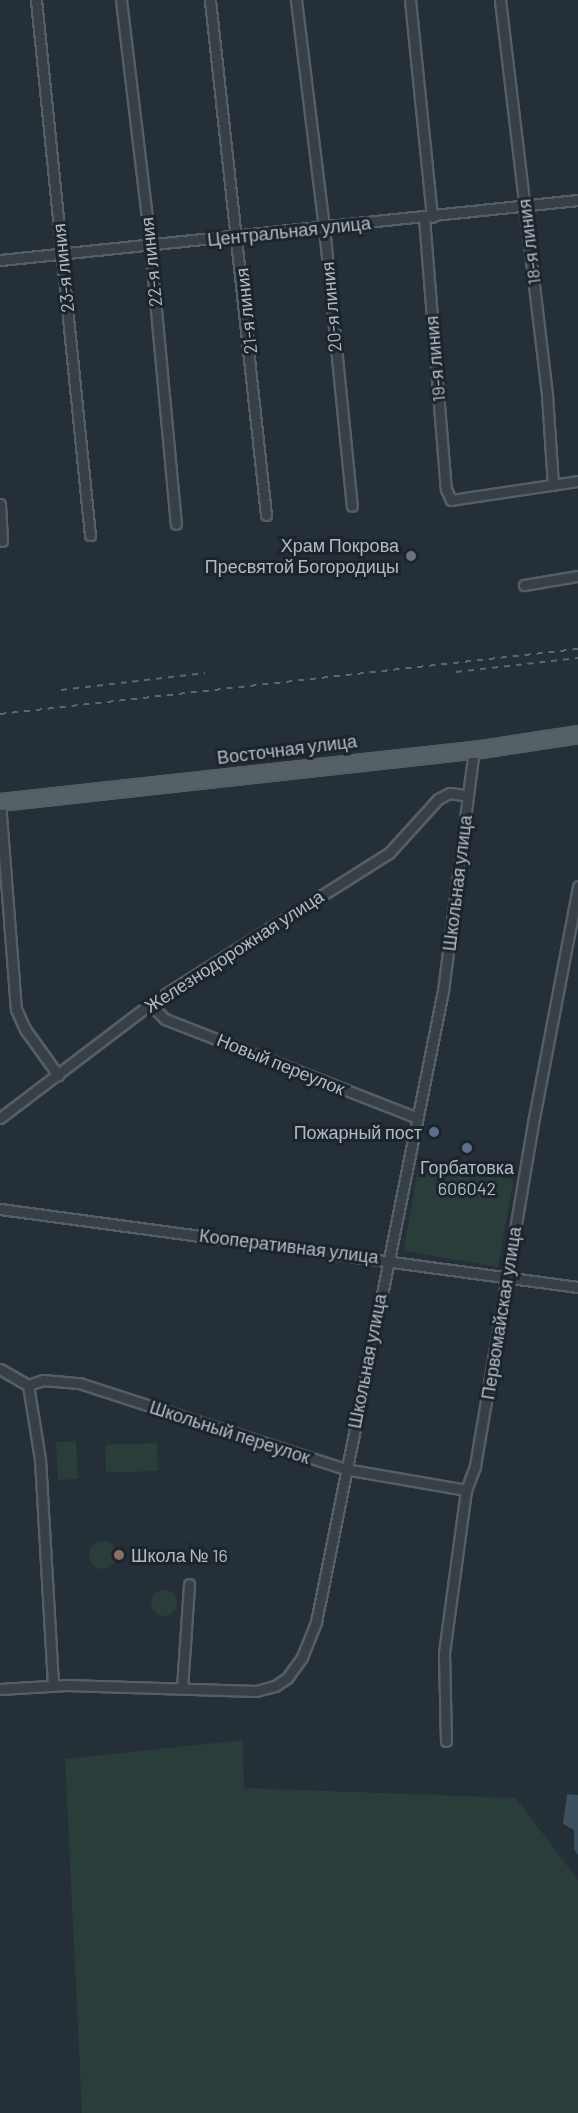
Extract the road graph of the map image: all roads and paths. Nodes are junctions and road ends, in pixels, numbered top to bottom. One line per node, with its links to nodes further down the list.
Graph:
1 (36, 0): 13 (street, 23-я линия)
2 (121, 0): 12 (street, 22-я линия)
3 (210, 0): 11 (street, 21-я линия)
4 (296, 0): 10 (street, 20-я линия)
5 (410, 0): 9 (street, 19-я линия)
6 (500, 0): 8 (street, 18-я линия)
7 (578, 200): 8 (street, Центральная улица)
8 (526, 206): 9 (street, Центральная улица); 16 (street, 18-я линия)
9 (428, 217): 10 (street, Центральная улица); 16 (street, 19-я линия)
10 (324, 227): 11 (street, Центральная улица); 18 (street, 20-я линия)
11 (238, 236): 12 (street, Центральная улица); 19 (street, 21-я линия)
12 (150, 245): 13 (street, Центральная улица); 20 (street, 22-я линия)
13 (62, 253): 14 (street, Центральная улица); 21 (street, 23-я линия)
14 (0, 260)
15 (578, 481): 16 (street)
16 (552, 485)
17 (0, 504): 22 (street)
18 (352, 506)
19 (267, 515)
20 (176, 524)
21 (90, 535)
22 (2, 541)
23 (578, 576): 24 (street)
24 (524, 585)
25 (578, 734): 26 (main road, Восточная улица)
26 (474, 750): 27 (street, Школьная улица); 28 (main road, Восточная улица)
27 (468, 796): 30 (street, Железнодорожная улица); 33 (street, Школьная улица)
28 (0, 802): 31 (street)
29 (578, 886): 36 (street, Первомайская улица)
30 (150, 1004): 31 (street, Железнодорожная улица); 33 (street, Новый переулок)
31 (58, 1075): 32 (street, Железнодорожная улица)
32 (0, 1118)
33 (417, 1118): 35 (street, Школьная улица)
34 (0, 1209): 35 (street, Кооперативная улица)
35 (388, 1259): 36 (street, Кооперативная улица); 40 (street, Школьная улица)
36 (506, 1277): 37 (street, Кооперативная улица); 41 (street, Первомайская улица)
37 (578, 1287)
38 (0, 1369): 39 (street)
39 (28, 1385): 40 (street, Школьный переулок); 43 (street)
40 (345, 1469): 41 (street, Школьный переулок); 45 (street, Школьная улица)
41 (466, 1490): 46 (street, Первомайская улица)
42 (189, 1584): 45 (street)
43 (53, 1686): 44 (street, Школьная улица); 45 (street, Школьная улица)
44 (0, 1689)
45 (182, 1689)
46 (446, 1741)

